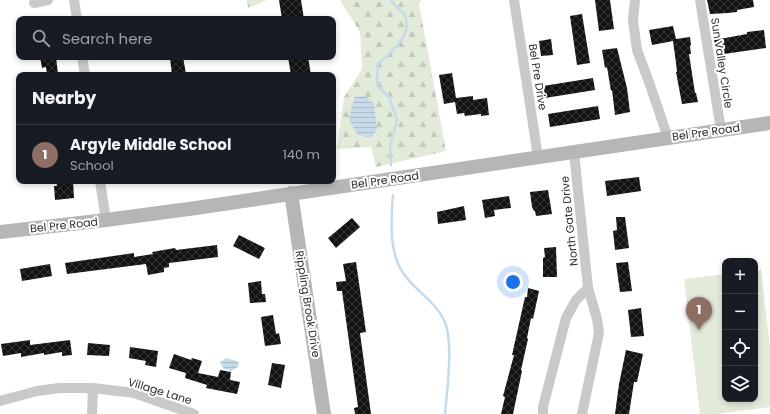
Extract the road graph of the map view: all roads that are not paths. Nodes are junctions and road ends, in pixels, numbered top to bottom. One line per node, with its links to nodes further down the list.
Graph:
1 (48, 0): 6 (street)
2 (74, 0): 7 (street)
3 (514, 0): 14 (street, Bel Pre Drive)
4 (635, 0): 12 (street)
5 (700, 0): 11 (street, Sun Valley Circle)
6 (34, 3)
7 (77, 16)
8 (82, 60): 9 (street)
9 (84, 72)
10 (770, 123): 11 (main road, Bel Pre Road)
11 (721, 130): 12 (main road, Bel Pre Road)
12 (668, 138): 13 (main road, Bel Pre Road)
13 (574, 152): 14 (main road, Bel Pre Road); 19 (street, North Gate Drive)
14 (538, 157): 16 (main road, Bel Pre Road)
15 (100, 184): 17 (street)
16 (291, 193): 17 (main road, Bel Pre Road); 24 (main road, Rippling Brook Drive)
17 (106, 220): 18 (main road, Bel Pre Road)
18 (0, 232)
19 (588, 288): 25 (street); 26 (street, North Gate Drive)
20 (93, 388): 21 (street, Village Lane); 22 (street); 23 (street, Village Lane)
21 (0, 401)
22 (92, 414)
23 (194, 414)
24 (324, 414)
25 (543, 414)
26 (582, 414)

